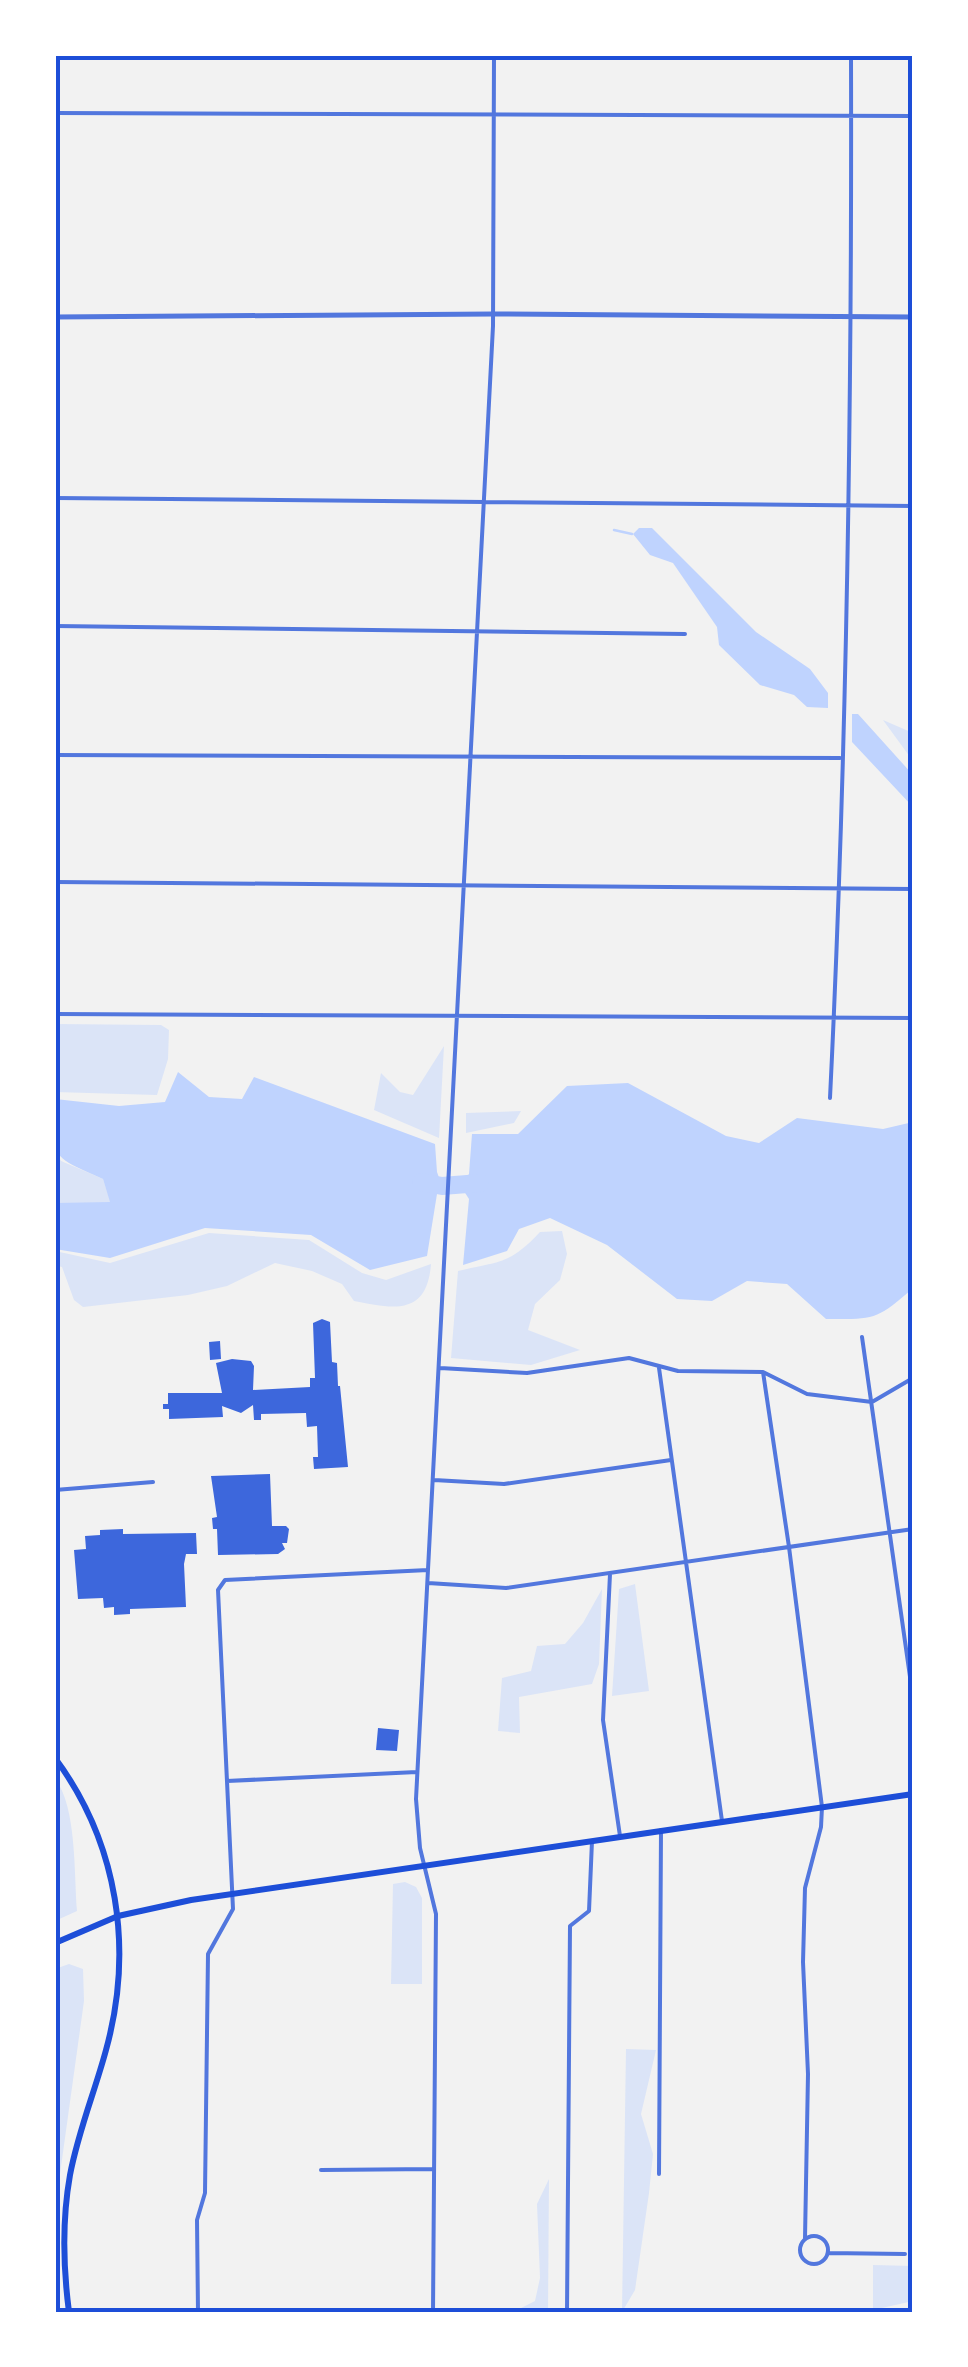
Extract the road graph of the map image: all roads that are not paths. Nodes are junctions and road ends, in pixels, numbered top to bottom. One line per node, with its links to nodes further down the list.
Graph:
1 (494, 55): 4 (street)
2 (851, 55): 5 (street)
3 (55, 113): 4 (street)
4 (494, 113): 5 (street); 7 (street)
5 (851, 116): 6 (street); 9 (street)
6 (913, 116)
7 (494, 314): 8 (street); 9 (street); 12 (street)
8 (55, 316)
9 (849, 317): 10 (street); 13 (street)
10 (913, 317)
11 (55, 498): 12 (street)
12 (485, 502): 13 (street); 16 (street)
13 (846, 506): 14 (street); 20 (street)
14 (913, 506)
15 (55, 626): 16 (street)
16 (478, 632): 17 (street); 19 (street)
17 (685, 634)
18 (55, 755): 19 (street)
19 (472, 758): 20 (street); 22 (street)
20 (842, 758): 24 (street)
21 (55, 882): 22 (street)
22 (466, 886): 24 (street); 26 (street)
23 (913, 889): 24 (street)
24 (839, 890): 27 (street)
25 (55, 1014): 26 (street)
26 (460, 1016): 27 (street); 31 (street)
27 (834, 1018): 28 (street); 29 (street)
28 (913, 1018)
29 (830, 1098)
30 (862, 1337): 35 (street)
31 (440, 1368): 32 (street); 37 (street)
32 (659, 1368): 33 (street); 36 (street)
33 (763, 1372): 35 (street); 42 (street)
34 (913, 1378): 35 (street)
35 (872, 1402): 41 (street)
36 (672, 1460): 37 (street); 43 (street)
37 (434, 1480): 44 (street)
38 (154, 1482): 39 (street)
39 (55, 1490)
40 (913, 1530): 41 (street)
41 (889, 1533): 42 (street); 47 (street)
42 (790, 1548): 43 (street); 52 (street)
43 (687, 1563): 45 (street); 53 (street)
44 (428, 1570): 46 (street); 50 (street)
45 (610, 1574): 46 (street); 55 (street)
46 (428, 1583): 49 (street)
47 (913, 1698)
48 (55, 1758): 59 (main road)
49 (417, 1772): 50 (street); 57 (street)
50 (226, 1781): 58 (street)
51 (913, 1794): 52 (main road)
52 (822, 1807): 53 (main road); 64 (street)
53 (722, 1821): 54 (main road)
54 (661, 1830): 55 (main road); 63 (street)
55 (620, 1836): 56 (main road)
56 (592, 1841): 57 (main road); 70 (street)
57 (425, 1864): 58 (main road); 62 (street)
58 (231, 1894): 59 (main road); 68 (street)
59 (118, 1916): 60 (main road); 67 (main road)
60 (55, 1943)
61 (320, 2170): 62 (street)
62 (434, 2170): 69 (street)
63 (660, 2174)
64 (806, 2238): 65 (street); 65 (street)
65 (828, 2253): 66 (street)
66 (905, 2254)
67 (69, 2312)
68 (198, 2312)
69 (433, 2312)
70 (567, 2312)

